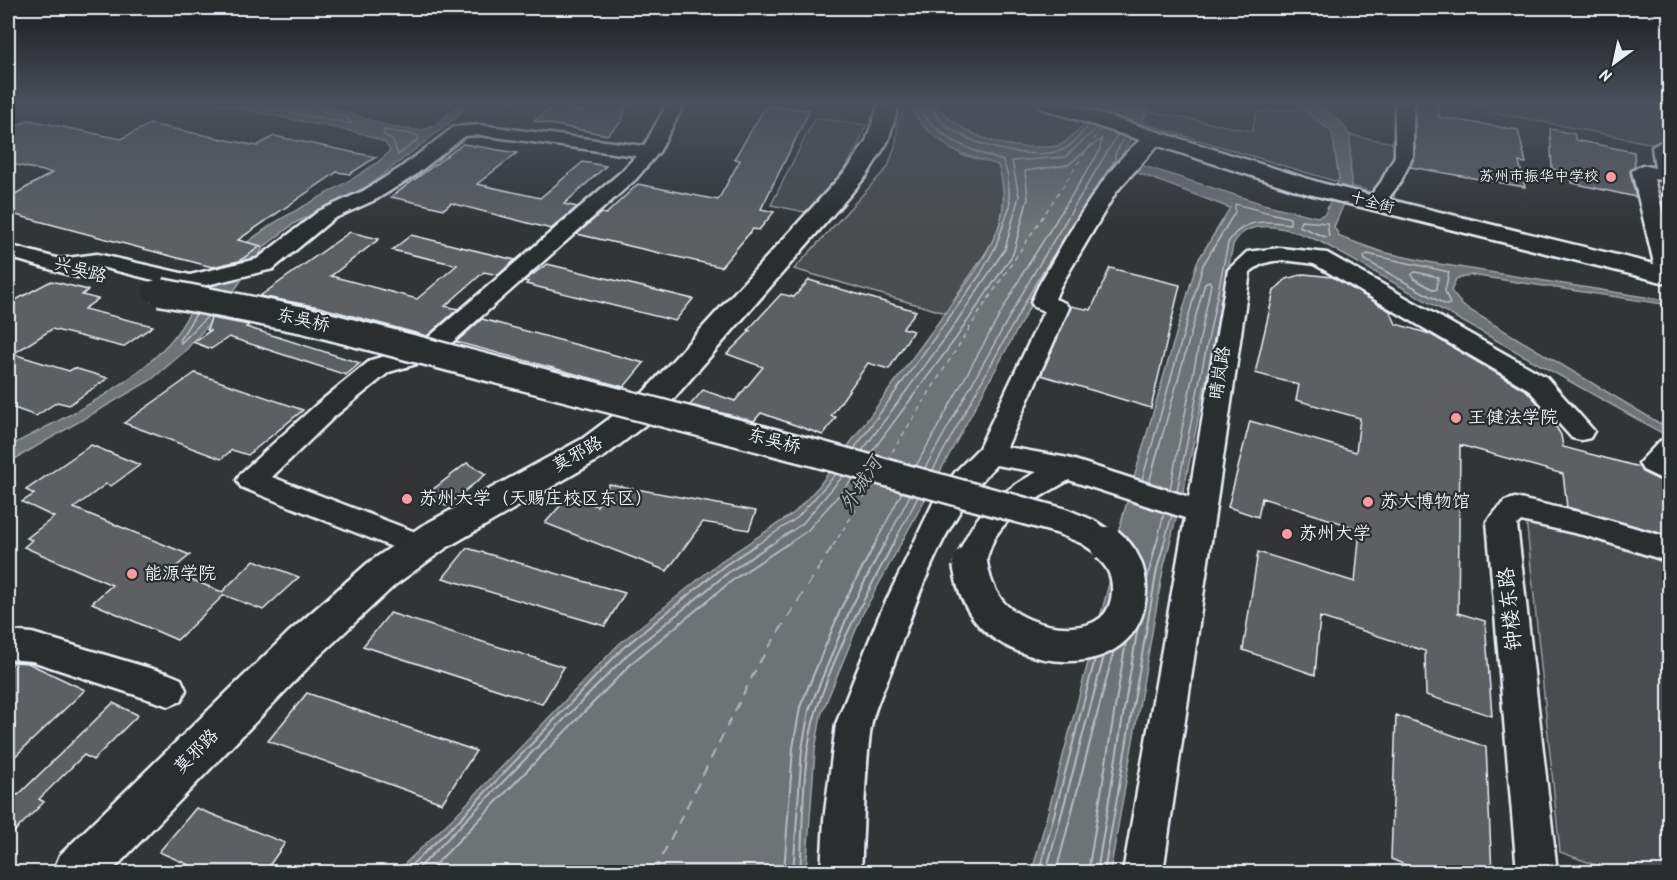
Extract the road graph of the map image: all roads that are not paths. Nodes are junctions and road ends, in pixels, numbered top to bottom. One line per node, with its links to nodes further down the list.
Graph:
1 (442, 145): 13 (street)
2 (596, 145): 9 (street)
3 (654, 145): 9 (street)
4 (874, 145): 21 (main road, 莫邪路)
5 (1144, 145): 18 (street)
6 (1181, 145): 10 (main road, 十全街)
7 (1404, 145): 10 (street)
8 (1670, 149): 15 (street)
9 (650, 152): 21 (street)
10 (1353, 198): 15 (main road, 十全街)
11 (8, 251): 12 (street, 兴吴路)
12 (32, 257): 13 (street, 兴吴路); 14 (street)
13 (60, 265): 16 (street, 兴吴路)
14 (8, 271)
15 (1669, 276)
16 (153, 291): 19 (street, 东吴桥, bridge)
17 (1581, 431): 20 (street, 晴岚路)
18 (990, 454): 19 (street); 26 (street)
19 (1068, 468): 20 (street)
20 (1192, 509): 27 (street, 晴岚路)
21 (420, 546): 25 (main road, 莫邪路)
22 (1670, 550): 28 (street, 钟楼东路)
23 (8, 645): 24 (street)
24 (169, 690)
25 (78, 873)
26 (841, 873)
27 (1143, 873)
28 (1537, 873)

